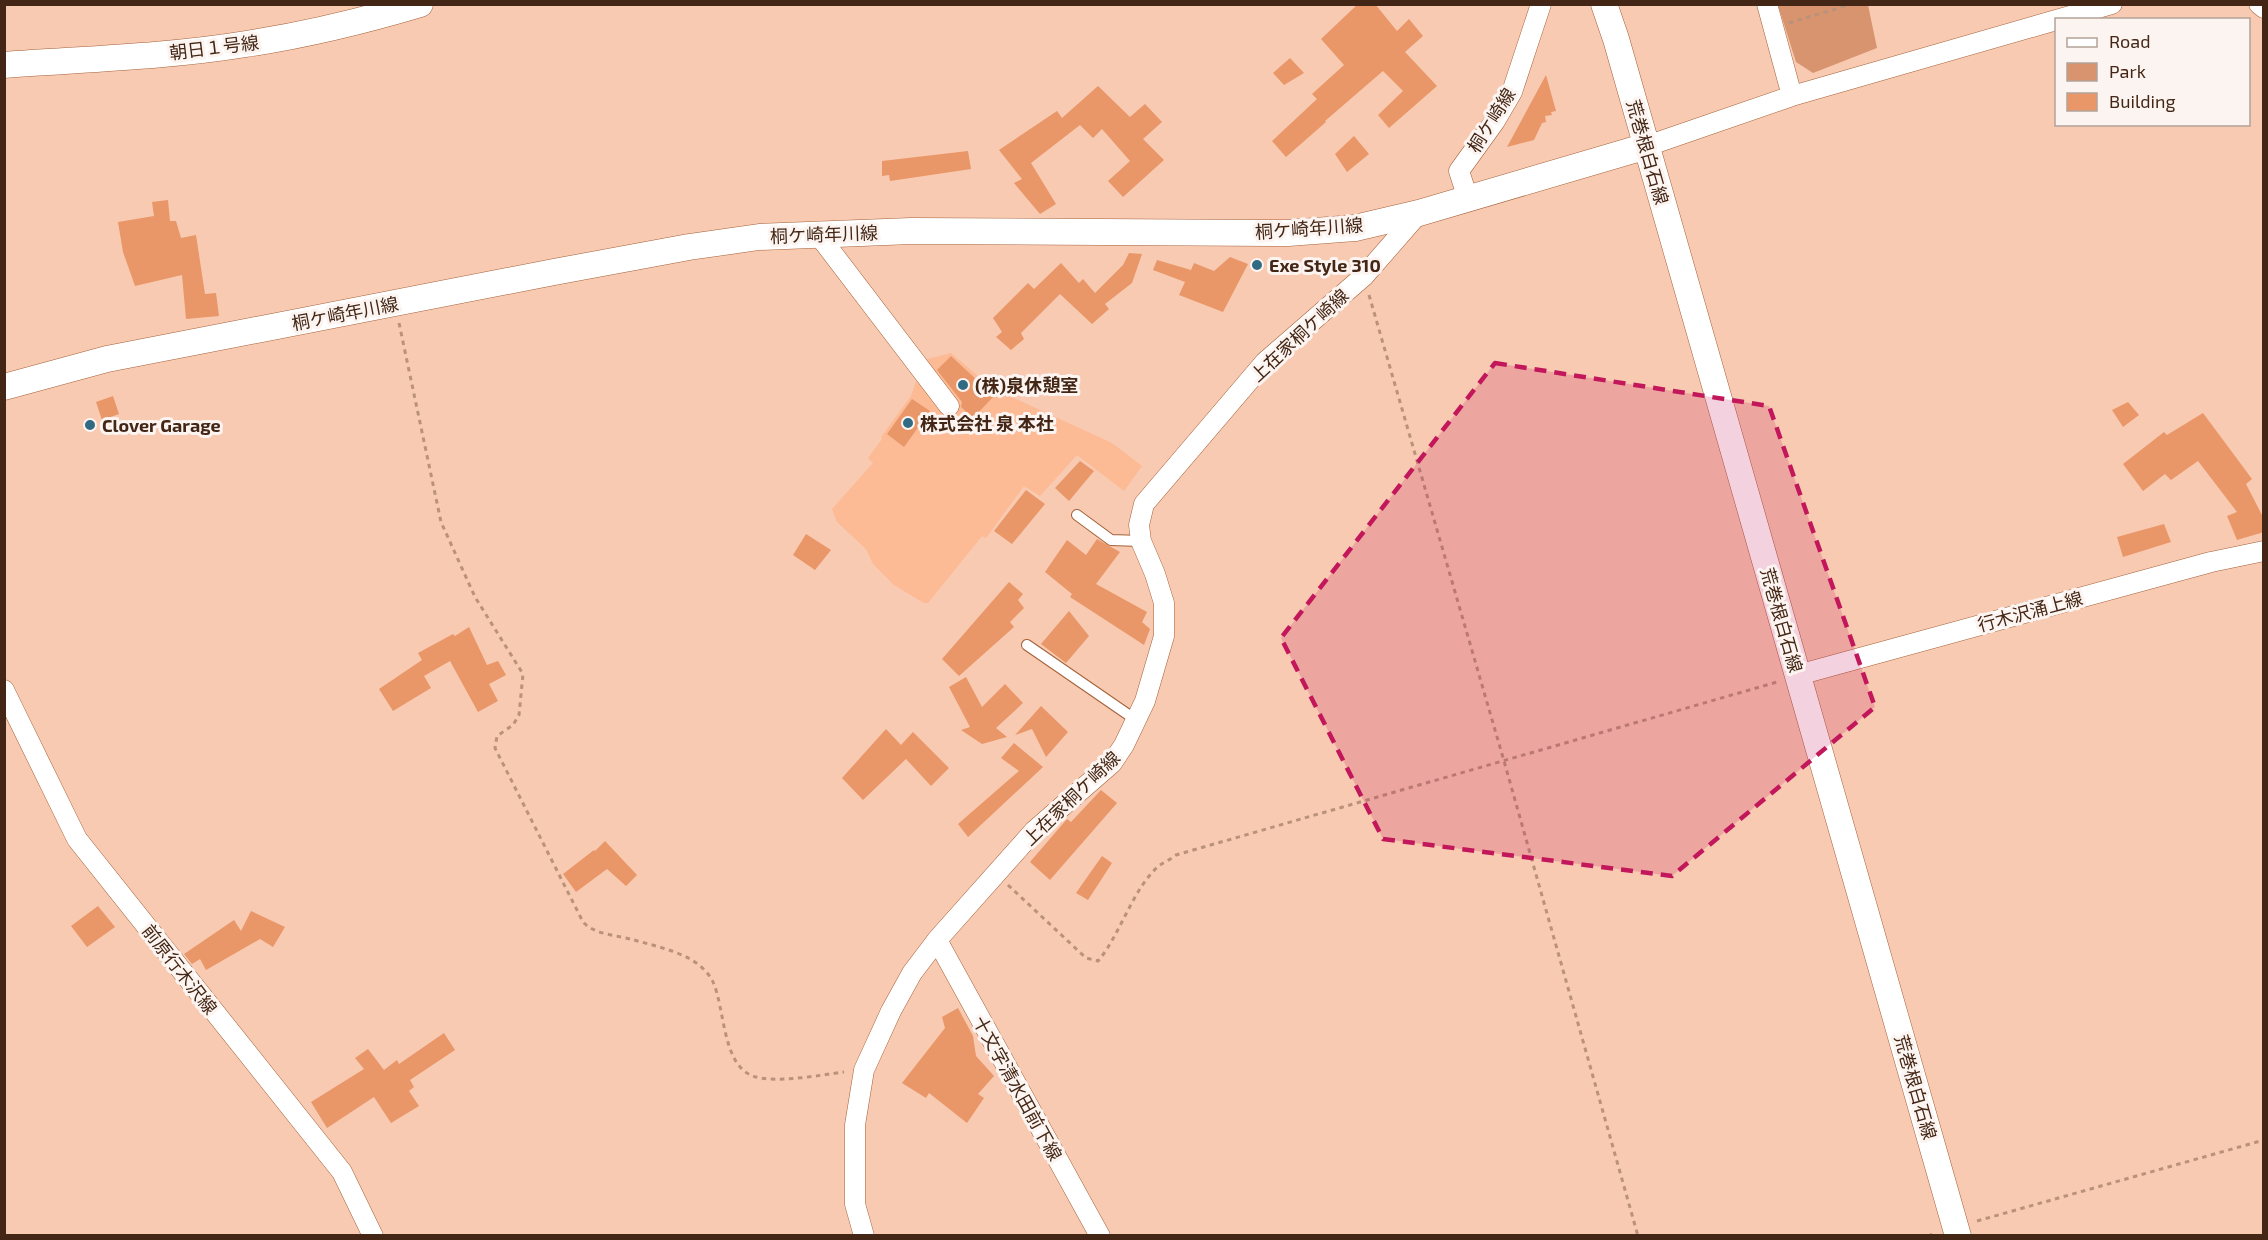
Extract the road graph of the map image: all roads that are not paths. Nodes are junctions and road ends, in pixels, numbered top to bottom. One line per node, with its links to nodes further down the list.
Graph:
1 (420, 4): 9 (street, 朝日１号線)
2 (1540, 4): 12 (street, 桐ケ崎線)
3 (1604, 4): 11 (street, 荒巻根白石線)
4 (1767, 4): 10 (street)
5 (2112, 4): 8 (street)
6 (2259, 4): 7 (street)
7 (2264, 8)
8 (2076, 9): 10 (street)
9 (4, 65)
10 (1792, 96): 11 (street)
11 (1647, 146): 12 (street, 桐ケ崎年川線); 21 (street, 荒巻根白石線)
12 (1468, 199): 13 (street, 桐ケ崎年川線)
13 (1419, 213): 14 (street, 桐ケ崎年川線); 18 (street, 上在家桐ケ崎線)
14 (816, 233): 15 (street, 桐ケ崎年川線); 16 (street)
15 (4, 387)
16 (949, 406)
17 (1077, 515): 18 (lane)
18 (1141, 541): 23 (street, 上在家桐ケ崎線)
19 (2264, 551): 21 (street, 行木沢涌上線)
20 (1027, 645): 23 (lane)
21 (1798, 675): 25 (street, 荒巻根白石線)
22 (4, 690): 26 (street, 前原行木沢線)
23 (1136, 720): 24 (street, 上在家桐ケ崎線)
24 (937, 940): 27 (street, 上在家桐ケ崎線); 28 (street, 十文字清水田前下線)
25 (1957, 1231)
26 (373, 1236)
27 (864, 1236)
28 (1100, 1236)

